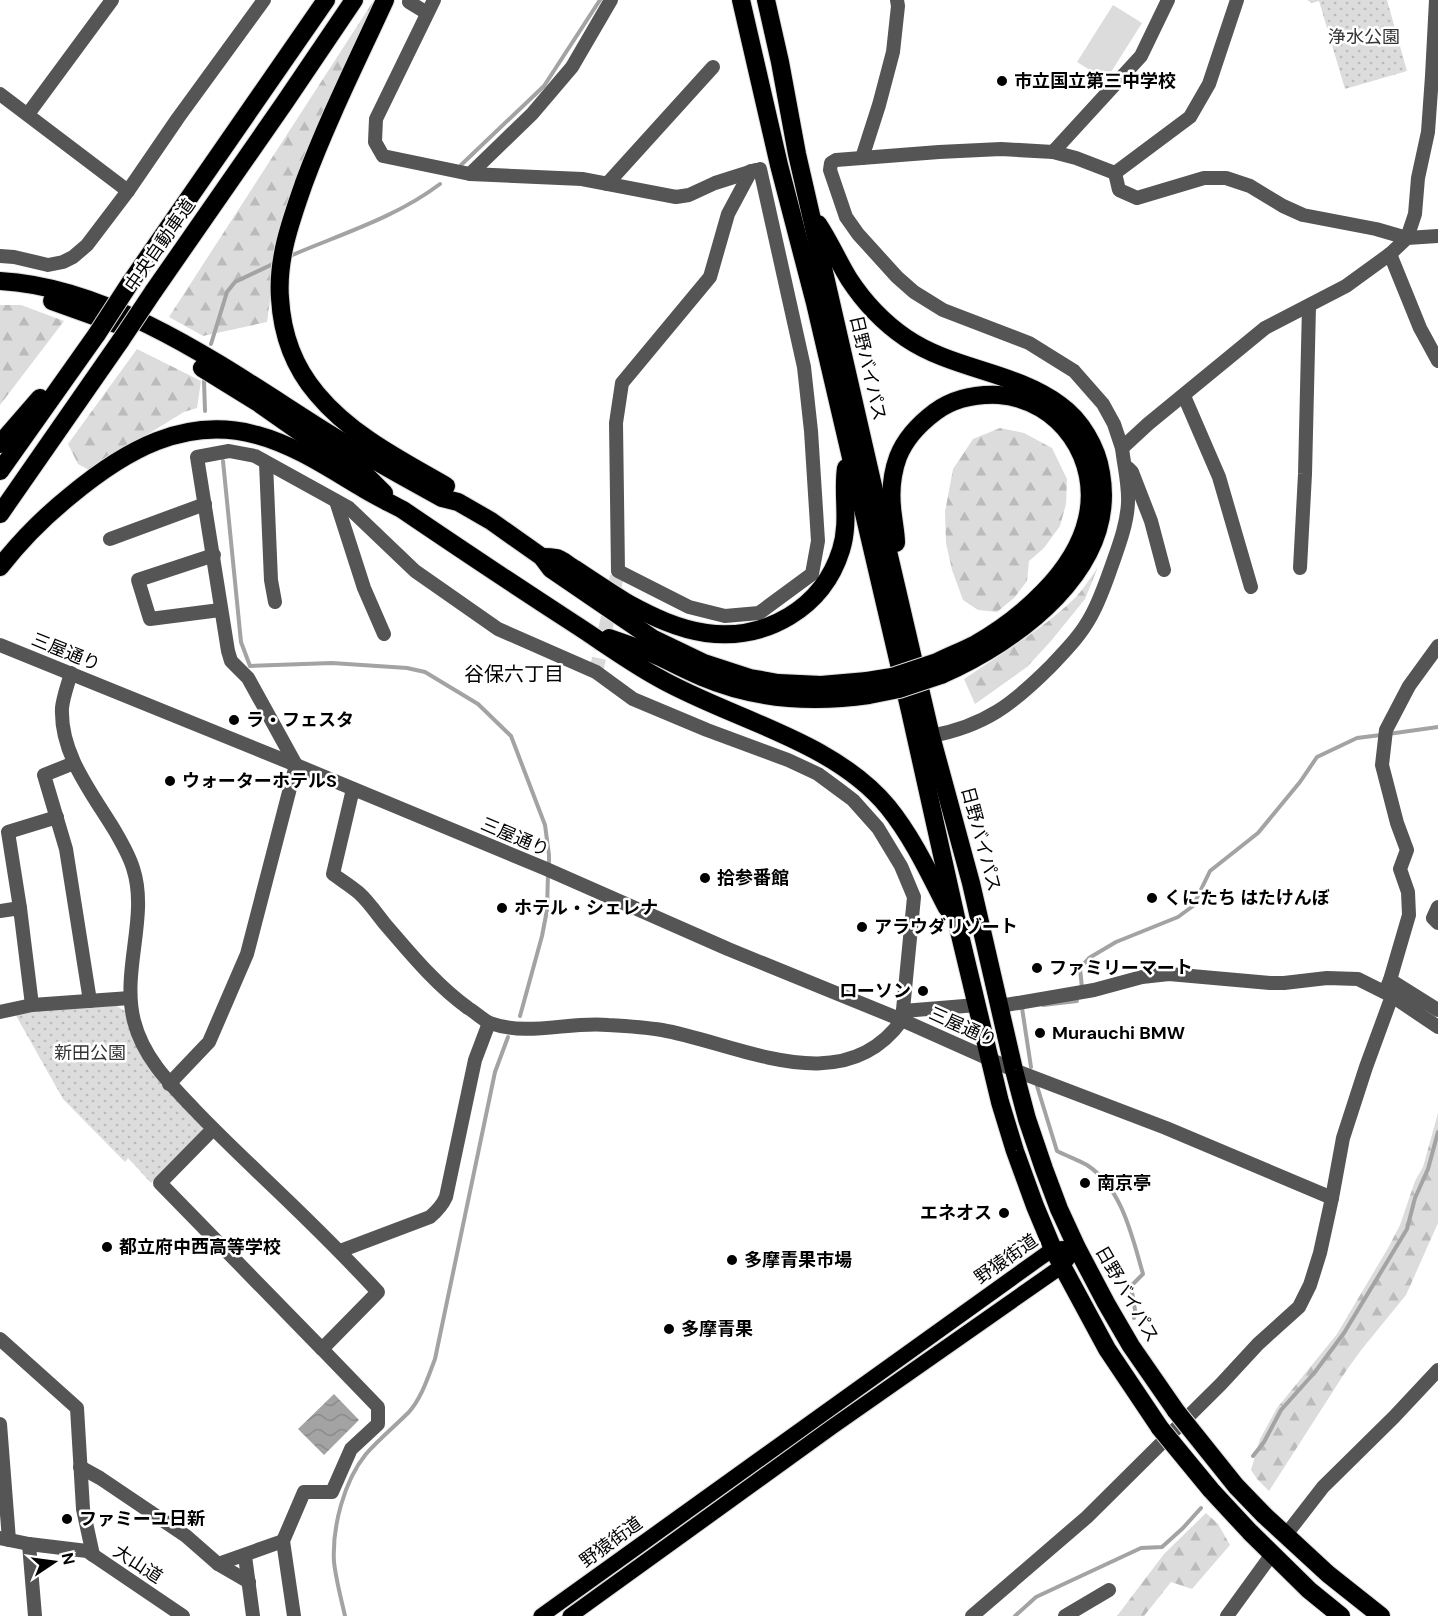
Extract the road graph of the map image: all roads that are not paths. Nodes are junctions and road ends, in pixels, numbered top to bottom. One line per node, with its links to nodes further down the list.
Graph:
1 (112, 0): 18 (street)
2 (264, 0): 26 (street)
3 (326, 0): 35 (highway, 中央自動車道, bridge)
4 (354, 0): 48 (highway, 中央自動車道, bridge)
5 (385, 0): 45 (highway)
6 (434, 0): 15 (street)
7 (611, 0): 24 (street)
8 (741, 0): 21 (highway, 日野バイパス)
9 (766, 0): 27 (highway, 日野バイパス)
10 (897, 0): 20 (street)
11 (1168, 0): 19 (street)
12 (1237, 0): 23 (street)
13 (1436, 0): 29 (street)
14 (408, 2): 15 (street)
15 (427, 14): 24 (street)
16 (713, 67): 25 (street)
17 (0, 94): 18 (street)
18 (28, 114): 26 (street)
19 (1053, 152): 20 (street); 23 (street)
20 (862, 158): 39 (street)
21 (779, 165): 22 (street); 40 (highway, 日野バイパス)
22 (756, 170): 22 (street); 25 (street)
23 (1115, 173): 29 (street)
24 (470, 174): 25 (street)
25 (607, 184)
26 (128, 191): 31 (street)
27 (811, 212): 52 (highway, 日野バイパス); 63 (highway)
28 (1438, 236): 29 (street)
29 (1407, 238): 30 (street)
30 (1390, 254): 34 (street); 36 (street)
31 (0, 256)
32 (0, 280): 45 (highway)
33 (0, 292): 47 (highway)
34 (1309, 306): 37 (street); 54 (street)
35 (97, 334): 38 (highway); 43 (highway, 中央自動車道)
36 (1438, 361)
37 (1184, 396): 39 (street); 56 (street)
38 (0, 444)
39 (1122, 448): 42 (street)
40 (849, 450): 51 (highway); 75 (highway, 日野バイパス)
41 (266, 463): 44 (street); 46 (street); 57 (street)
42 (1124, 464): 55 (street); 66 (street)
43 (0, 471)
44 (336, 501): 60 (street); 84 (street)
45 (458, 502): 51 (highway)
46 (206, 504): 49 (street); 50 (street)
47 (403, 510): 53 (highway); 59 (highway)
48 (0, 514)
49 (110, 538)
50 (214, 555): 58 (street); 58 (street)
51 (542, 557): 65 (highway)
52 (890, 562): 63 (highway); 66 (highway, 日野バイパス)
53 (0, 567)
54 (1300, 568)
55 (1164, 570)
56 (1251, 587)
57 (275, 602)
58 (220, 610): 68 (street)
59 (585, 631): 65 (highway); 75 (highway)
60 (384, 634)
61 (0, 645): 64 (street, 三屋通り)
62 (1438, 646): 76 (street)
63 (939, 668): 65 (highway, bridge)
64 (71, 673): 67 (street); 68 (street, 三屋通り)
65 (868, 688)
66 (931, 736): 81 (highway, 日野バイパス)
67 (74, 763): 70 (street); 77 (street)
68 (296, 765): 69 (street, 三屋通り); 89 (street)
69 (353, 789): 84 (street, 三屋通り); 85 (street)
70 (57, 817): 72 (street); 78 (street)
71 (1438, 907): 74 (street)
72 (20, 908): 73 (street); 79 (street)
73 (0, 911)
74 (1438, 923)
75 (959, 931): 80 (highway, 日野バイパス)
76 (1389, 989): 81 (street); 82 (street); 86 (street); 91 (street)
77 (130, 998): 78 (street); 89 (street)
78 (90, 1001): 79 (street)
79 (32, 1005): 83 (street)
80 (977, 1005): 84 (street); 87 (highway, 日野バイパス)
81 (1000, 1006): 88 (highway, 日野バイパス)
82 (1438, 1010)
83 (0, 1012)
84 (902, 1015): 85 (street); 87 (street, 三屋通り)
85 (489, 1023): 94 (street)
86 (1438, 1027)
87 (989, 1058): 88 (street, 三屋通り); 93 (highway, 日野バイパス)
88 (1014, 1070): 91 (street, 三屋通り); 92 (highway, 日野バイパス)
89 (169, 1083): 90 (street)
90 (213, 1129): 94 (street); 97 (street)
91 (1332, 1198): 117 (street)
92 (1077, 1248): 93 (main road, 野猿街道); 95 (main road, 野猿街道); 101 (highway, 日野バイパス, bridge)
93 (1053, 1249): 95 (highway, 日野バイパス); 115 (main road, 野猿街道)
94 (340, 1251): 97 (street)
95 (1062, 1266): 105 (highway, 日野バイパス, bridge); 116 (main road, 野猿街道)
96 (0, 1339): 100 (street)
97 (322, 1349): 103 (street)
98 (1438, 1370): 101 (street)
99 (0, 1424): 102 (street)
100 (80, 1467): 106 (street); 108 (street)
101 (1286, 1536): 121 (highway, 日野バイパス)
102 (4, 1539): 104 (street, 大山道)
103 (284, 1541): 107 (street); 114 (street)
104 (29, 1544): 106 (street, 大山道); 111 (street)
105 (1272, 1554): 119 (street); 120 (highway, 日野バイパス)
106 (93, 1556): 112 (street, 大山道)
107 (245, 1556): 108 (street); 109 (street)
108 (218, 1564): 109 (street)
109 (249, 1582): 113 (street)
110 (1108, 1590): 118 (street)
111 (35, 1616)
112 (183, 1616)
113 (253, 1616)
114 (294, 1616)
115 (541, 1616)
116 (570, 1616)
117 (972, 1616)
118 (1065, 1616)
119 (1227, 1616)
120 (1341, 1616)
121 (1381, 1616)

